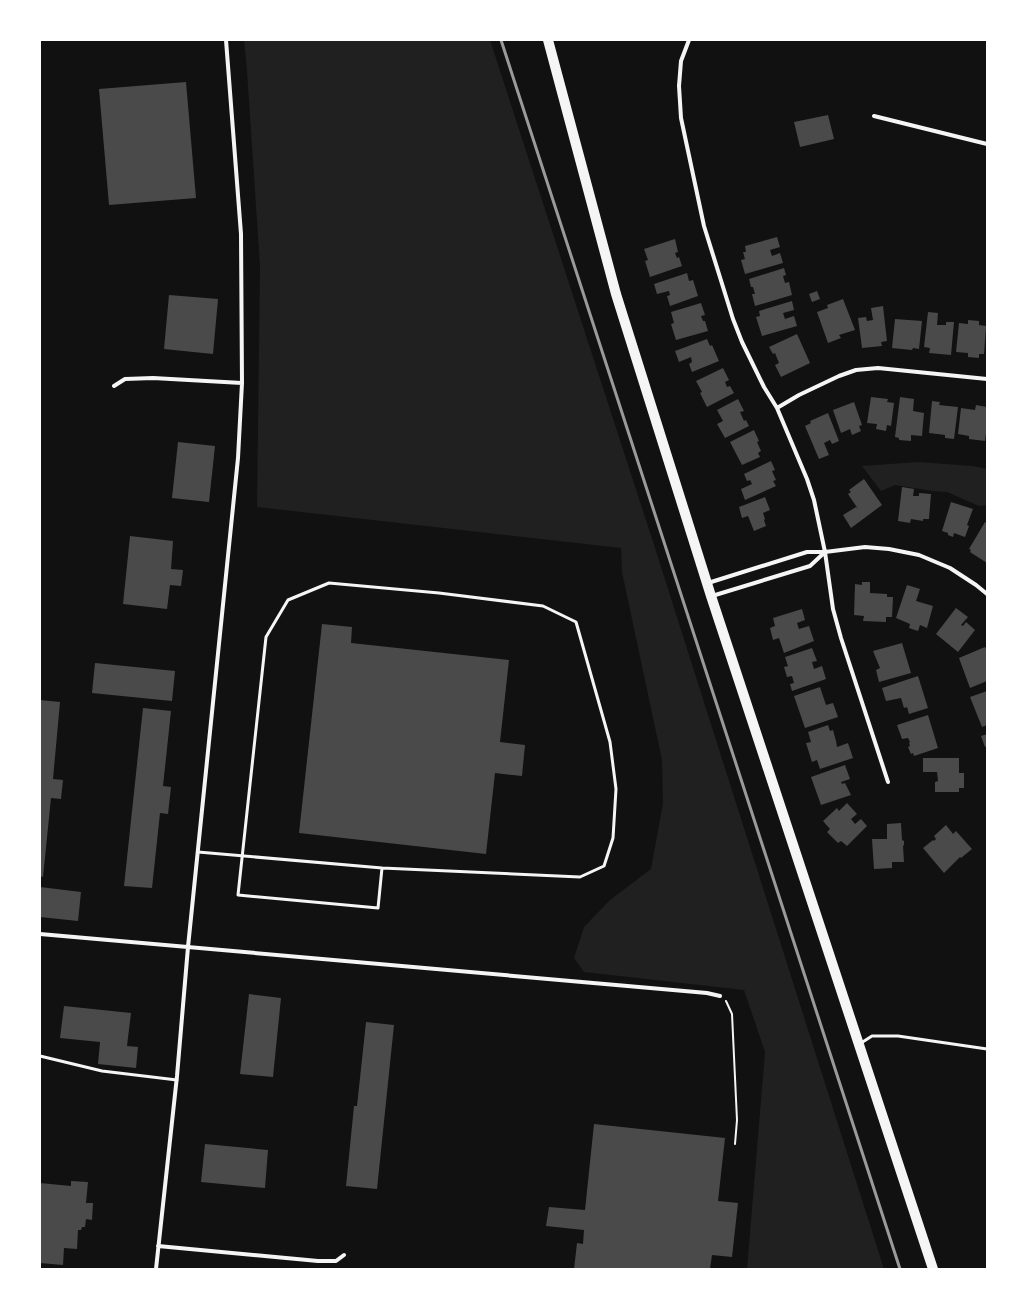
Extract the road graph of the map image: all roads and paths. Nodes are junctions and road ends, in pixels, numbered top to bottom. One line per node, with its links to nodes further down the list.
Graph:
1 (226, 40): 7 (street)
2 (548, 40): 11 (main road)
3 (689, 40): 9 (street)
4 (874, 116): 5 (street)
5 (987, 144)
6 (987, 379): 9 (street)
7 (242, 383): 8 (street); 15 (street)
8 (114, 386)
9 (777, 408): 10 (street)
10 (825, 552): 11 (street); 12 (street); 13 (street); 14 (street)
11 (707, 583): 13 (main road)
12 (987, 594)
13 (712, 596): 21 (main road)
14 (888, 782)
15 (198, 852): 16 (lane); 19 (street)
16 (242, 857): 17 (lane); 17 (lane); 17 (lane)
17 (382, 868)
18 (40, 934): 19 (street)
19 (188, 947): 20 (street); 24 (street)
20 (720, 996): 25 (path)
21 (858, 1045): 22 (lane); 29 (main road)
22 (987, 1049)
23 (40, 1056): 24 (lane)
24 (177, 1080): 26 (street)
25 (735, 1144)
26 (158, 1246): 27 (street); 28 (street)
27 (344, 1255)
28 (156, 1269)
29 (933, 1269)

